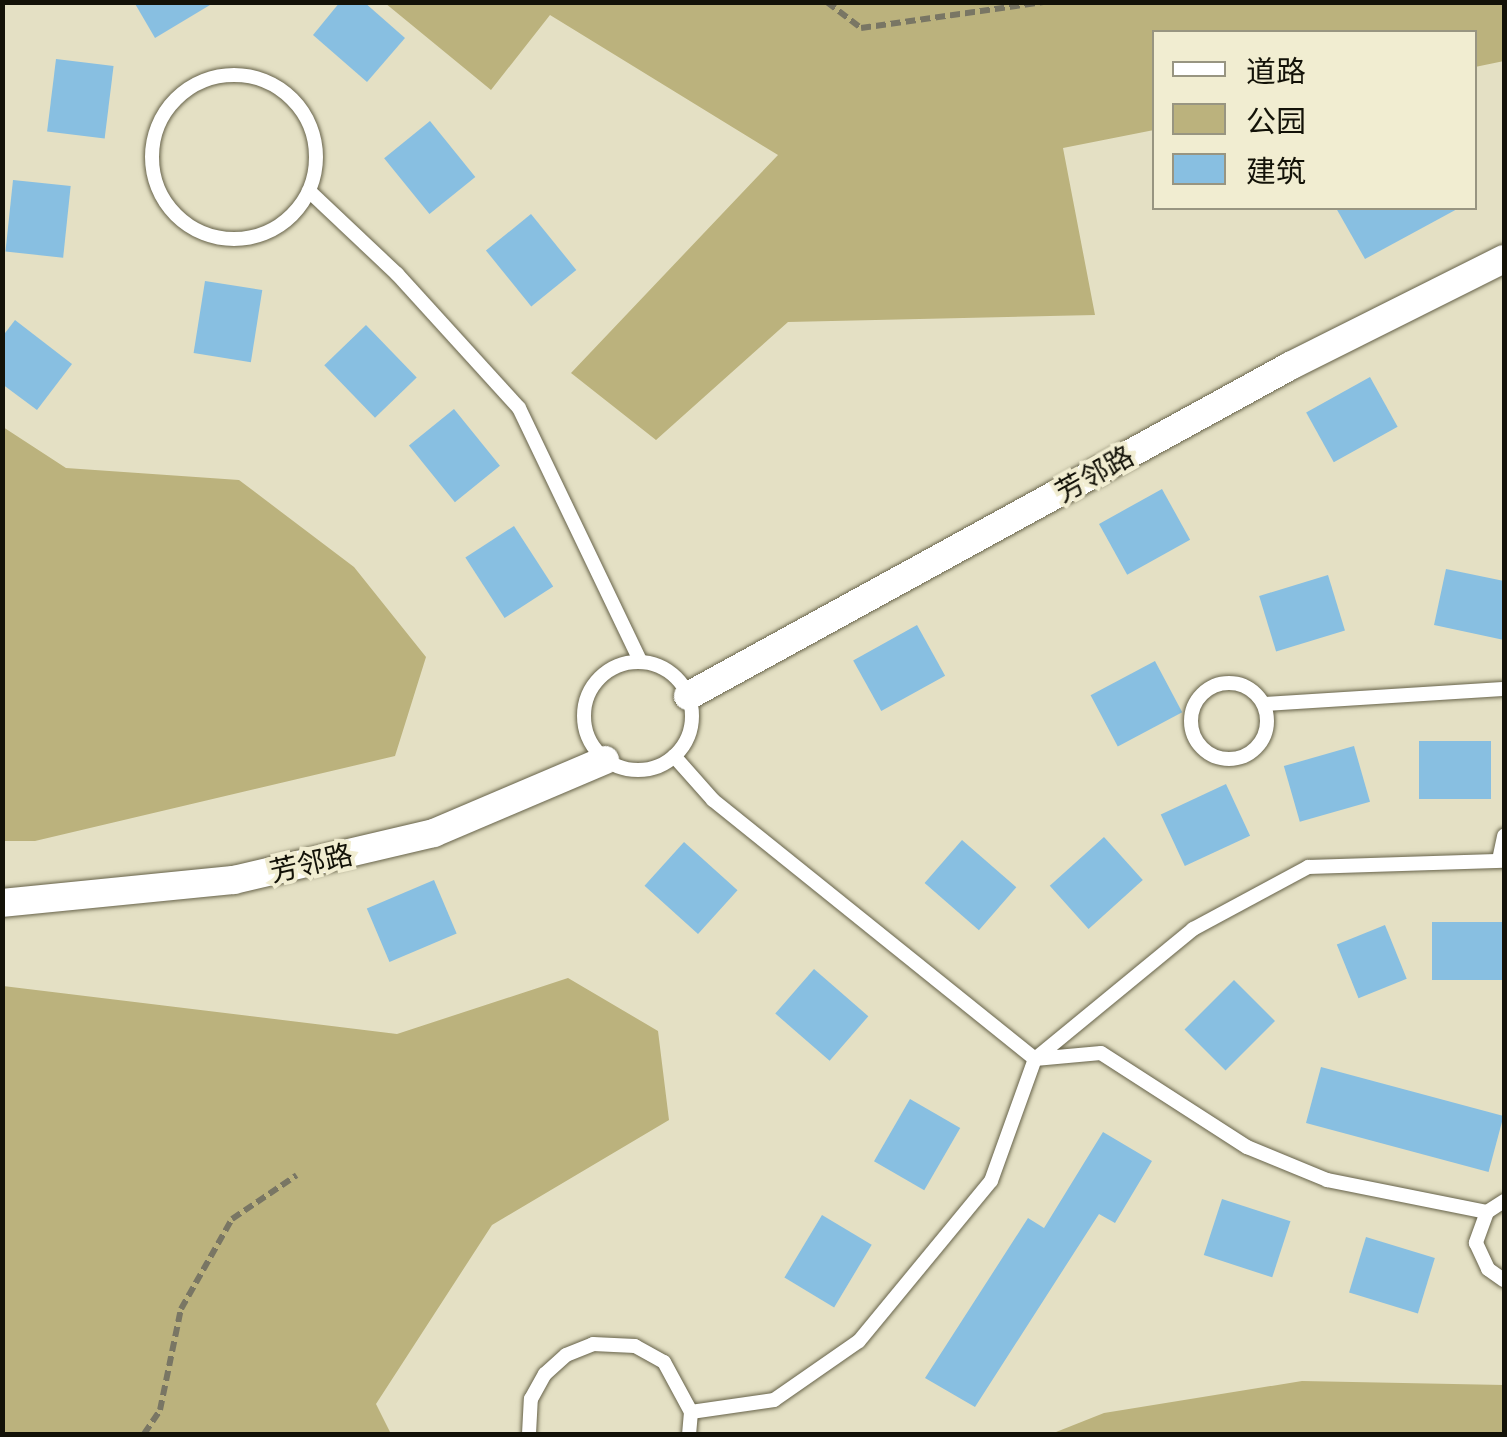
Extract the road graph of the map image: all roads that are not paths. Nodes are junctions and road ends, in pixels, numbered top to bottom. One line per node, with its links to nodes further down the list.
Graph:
1 (309, 191): 1 (lane); 3 (lane)
2 (1504, 259): 5 (street, 芳邻路)
3 (640, 661): 5 (lane); 8 (lane)
4 (1504, 690): 6 (lane)
5 (688, 696): 7 (lane)
6 (1264, 704): 6 (lane)
7 (674, 756): 8 (lane, 芳邻路); 12 (lane)
8 (605, 760): 11 (street, 芳邻路)
9 (1504, 836): 10 (lane)
10 (1502, 860): 12 (lane)
11 (2, 903)
12 (1035, 1059): 14 (lane); 16 (lane)
13 (1504, 1201): 14 (lane)
14 (1487, 1212): 15 (lane)
15 (1504, 1280)
16 (691, 1412): 17 (lane); 18 (lane)
17 (529, 1434)
18 (689, 1434)

